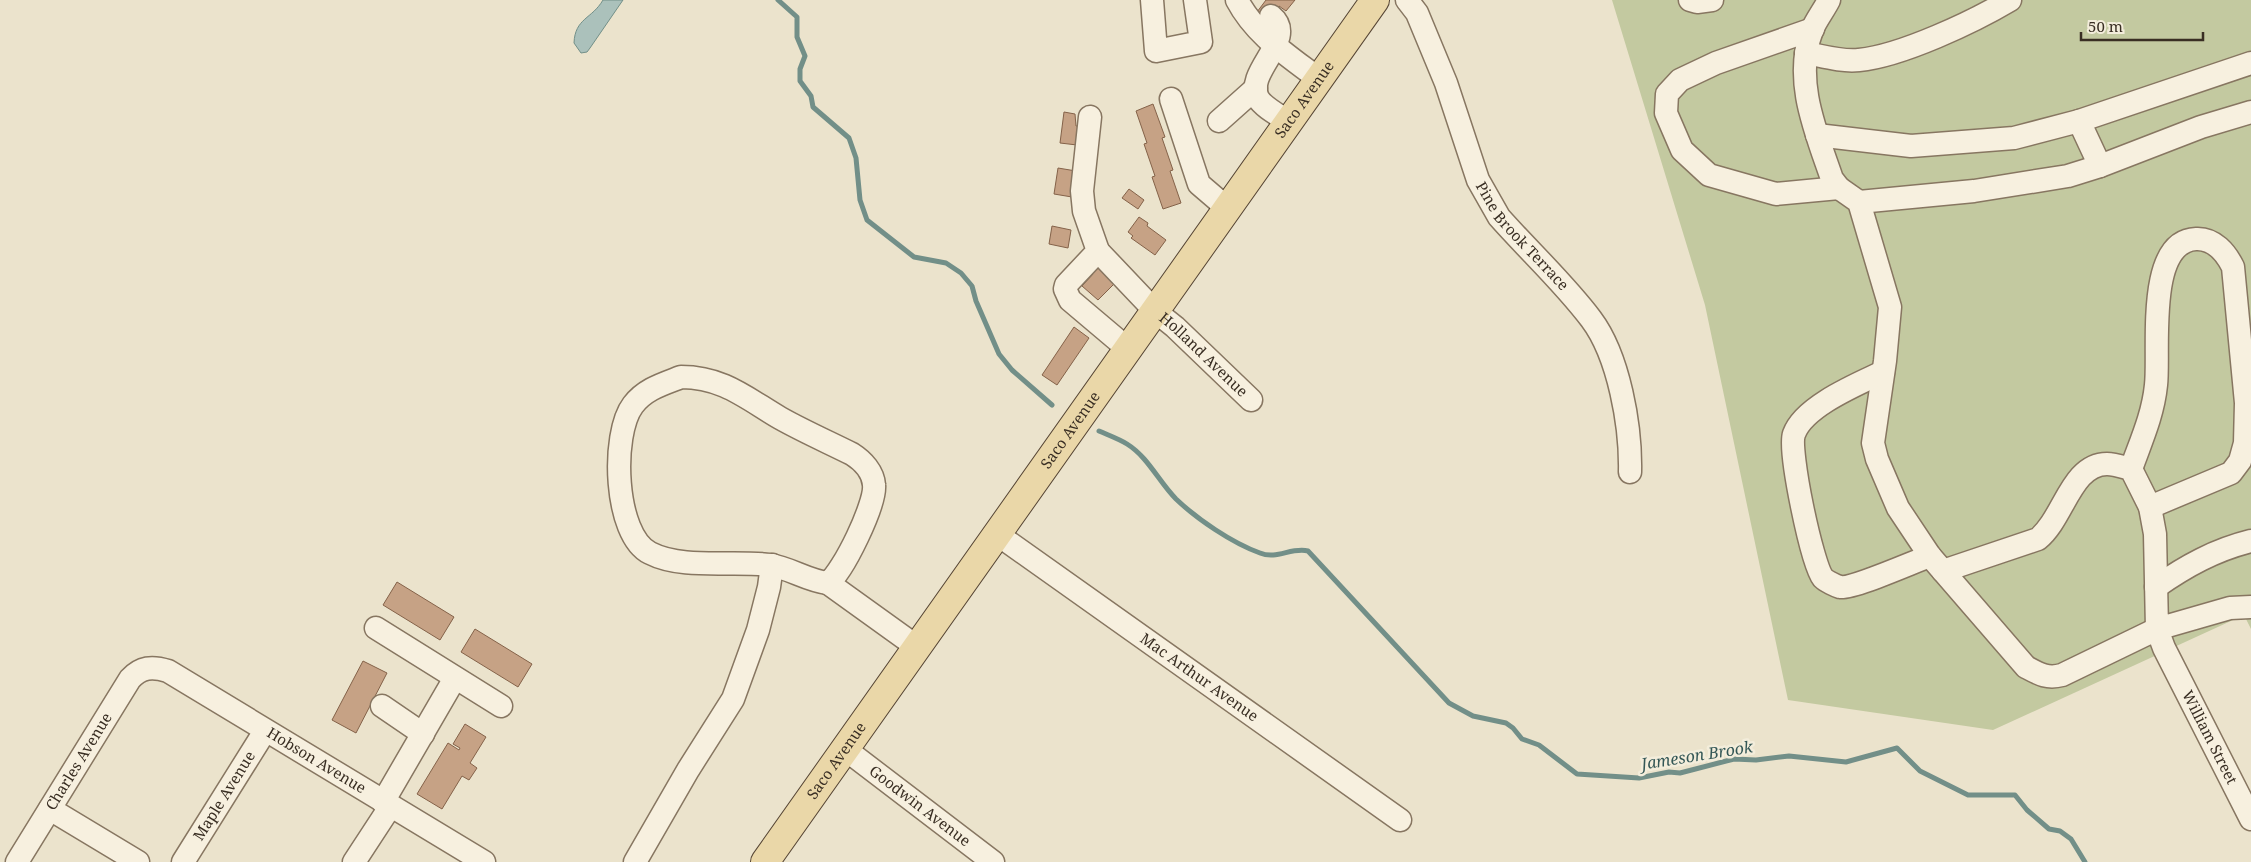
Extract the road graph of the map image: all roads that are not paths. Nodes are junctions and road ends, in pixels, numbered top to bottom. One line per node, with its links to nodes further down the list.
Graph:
1 (1152, 0): 2 (street)
2 (1195, 0)
3 (1237, 0): 12 (street)
4 (1375, 0): 15 (main road, Saco Avenue)
5 (1407, 0): 34 (street, Pine Brook Terrace)
6 (1690, 0): 7 (street)
7 (1712, 0)
8 (1830, 0): 11 (street)
9 (2010, 0): 13 (street)
10 (1260, 8): 12 (street)
11 (1813, 29): 13 (street); 25 (street)
12 (1274, 47): 15 (street); 16 (street)
13 (1806, 53): 23 (street)
14 (2251, 63): 20 (street)
15 (1320, 80): 22 (main road, Saco Avenue)
16 (1257, 93): 21 (street); 22 (street)
17 (1171, 99): 27 (street)
18 (2251, 112): 24 (street)
19 (1090, 117): 28 (street)
20 (2079, 121): 23 (street); 24 (street)
21 (1219, 122)
22 (1288, 122): 27 (main road, Saco Avenue)
23 (1817, 135): 25 (street)
24 (2100, 166): 26 (street)
25 (1839, 188): 26 (street)
26 (1859, 202): 31 (street)
27 (1227, 208): 29 (main road, Saco Avenue)
28 (1098, 251): 29 (street, Holland Avenue); 30 (street)
29 (1155, 311): 30 (main road, Saco Avenue); 32 (street, Holland Avenue)
30 (1128, 349): 36 (main road, Saco Avenue)
31 (1883, 372): 38 (street); 38 (street)
32 (1250, 400)
33 (2131, 469): 35 (street); 35 (street); 38 (street)
34 (1630, 472)
35 (2150, 507): 41 (street)
36 (996, 534): 45 (main road, Saco Avenue); 56 (street, Mac Arthur Avenue)
37 (2251, 540): 41 (street)
38 (1936, 563): 44 (street)
39 (772, 565): 40 (street); 40 (street); 62 (street)
40 (828, 583): 45 (street)
41 (2156, 588): 44 (street)
42 (2251, 607): 44 (street)
43 (376, 628): 47 (street)
44 (2157, 629): 55 (street, William Street)
45 (917, 647): 52 (main road, Saco Avenue)
46 (146, 668): 50 (street, Hobson Avenue); 54 (street, Charles Avenue)
47 (455, 678): 49 (street); 51 (street)
48 (382, 706): 51 (street)
49 (501, 706)
50 (266, 731): 53 (street, Hobson Avenue); 59 (street, Maple Avenue)
51 (423, 734): 53 (street)
52 (845, 749): 63 (main road, Saco Avenue); 64 (street, Goodwin Avenue)
53 (386, 804): 60 (street); 61 (street, Hobson Avenue)
54 (50, 810): 57 (street, Charles Avenue); 58 (street)
55 (2251, 819)
56 (1400, 820)
57 (17, 862)
58 (138, 862)
59 (183, 862)
60 (354, 862)
61 (484, 862)
62 (635, 862)
63 (765, 862)
64 (993, 862)

